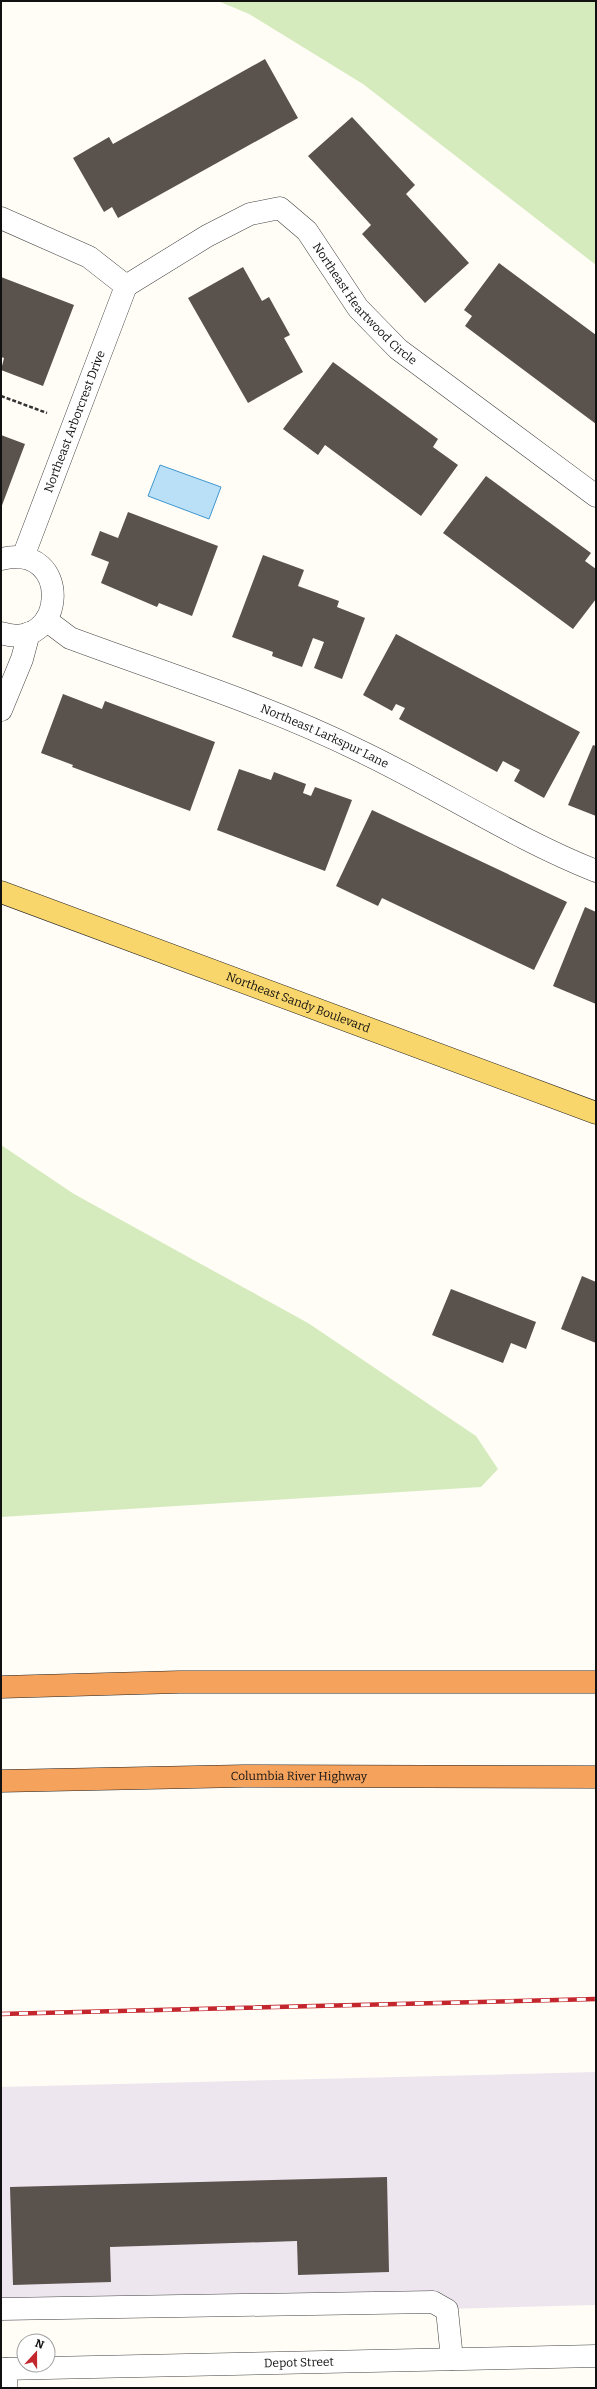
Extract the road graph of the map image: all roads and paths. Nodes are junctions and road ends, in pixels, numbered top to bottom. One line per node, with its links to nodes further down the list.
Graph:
1 (1, 218): 2 (street)
2 (126, 286): 4 (street, Northeast Arborcrest Drive); 5 (street, Northeast Heartwood Circle)
3 (1, 396): 4 (path)
4 (74, 423): 6 (street, Northeast Arborcrest Drive)
5 (596, 496)
6 (23, 557): 7 (street); 8 (street)
7 (1, 559)
8 (38, 626): 9 (street); 10 (street); 11 (street, Northeast Larkspur Lane)
9 (1, 633)
10 (1, 710)
11 (596, 871)
12 (1, 892): 13 (main road, Northeast Sandy Boulevard)
13 (596, 1113)
14 (596, 1682): 15 (highway)
15 (1, 1687)
16 (596, 1777): 17 (highway, Columbia River Highway)
17 (1, 1781)
18 (1, 2309): 20 (street)
19 (596, 2356): 20 (street, Depot Street)
20 (452, 2359): 21 (street, Depot Street)
21 (4, 2376)

